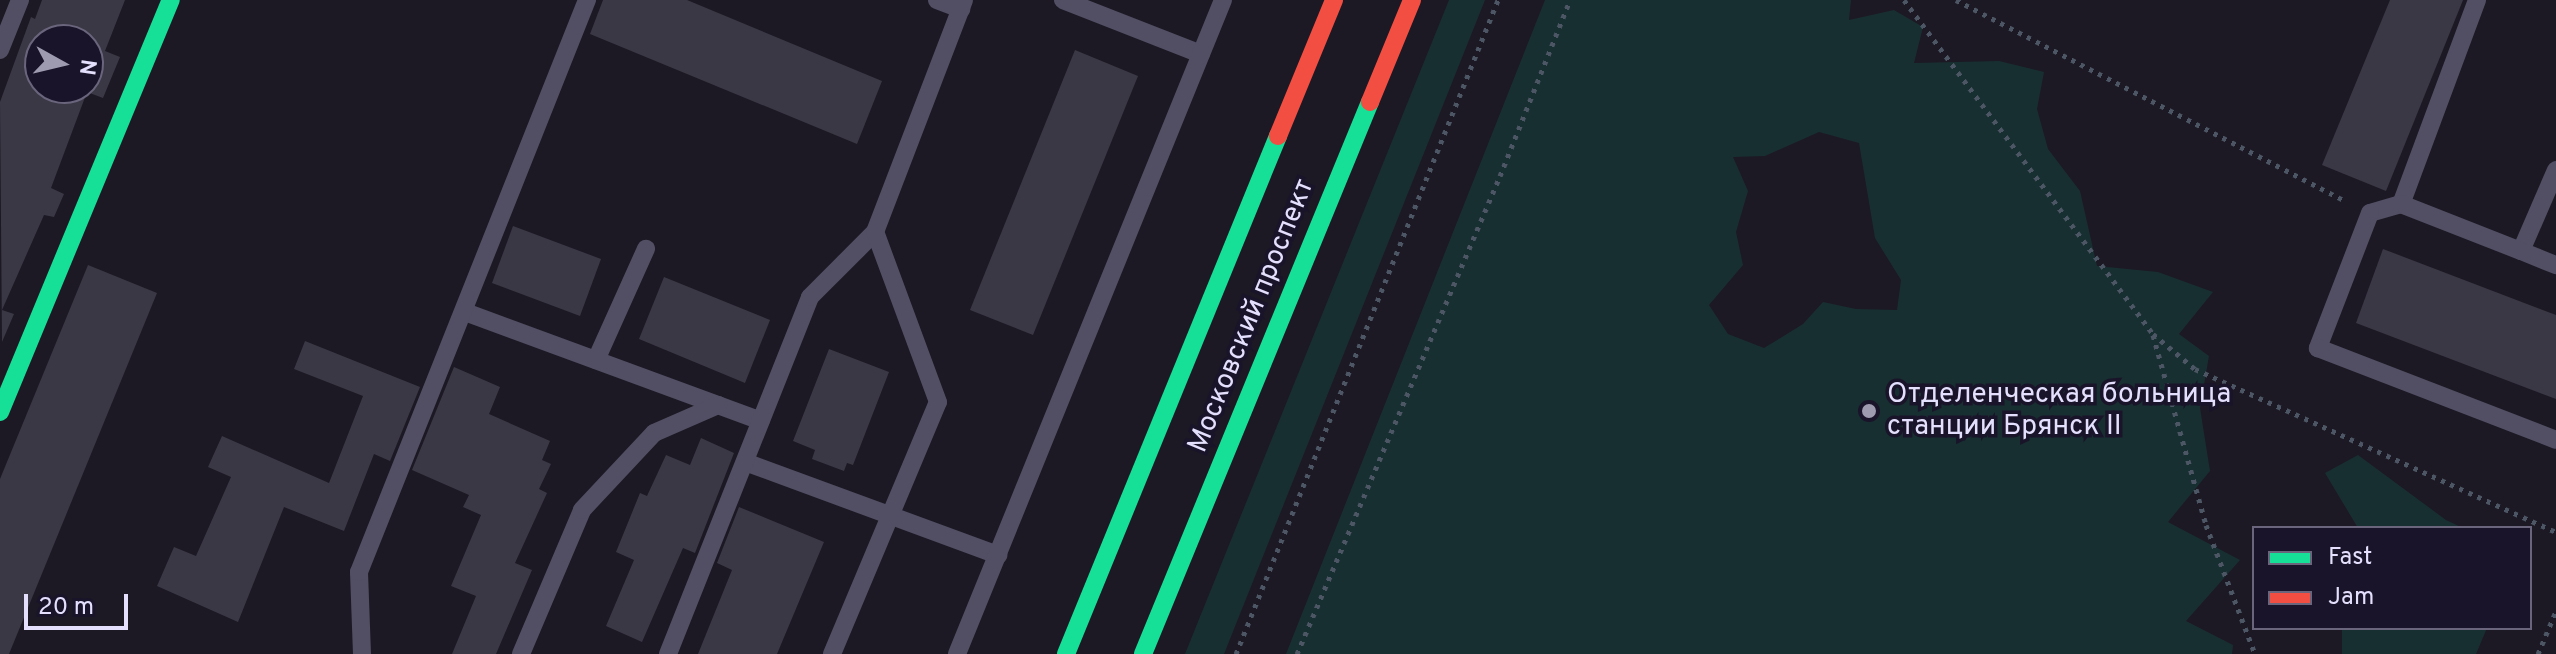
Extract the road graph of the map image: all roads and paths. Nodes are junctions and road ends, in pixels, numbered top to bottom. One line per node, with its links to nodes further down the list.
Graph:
1 (20, 0): 15 (lane)
2 (171, 0): 28 (main road)
3 (587, 0): 24 (lane)
4 (937, 0): 14 (lane)
5 (1063, 0): 16 (lane)
6 (1223, 0): 16 (lane)
7 (1334, 0): 41 (main road, Московский проспект)
8 (1412, 0): 42 (main road, Московский проспект)
9 (1498, 0): 43 (path)
10 (1570, 0): 44 (path)
11 (1904, 0): 25 (path)
12 (1956, 0): 19 (path)
13 (2477, 0): 18 (lane)
14 (963, 4): 20 (lane)
15 (0, 50)
16 (1201, 54): 34 (lane)
17 (2556, 170): 22 (lane)
18 (2401, 204): 19 (lane); 22 (lane)
19 (2370, 213): 30 (lane)
20 (875, 232): 29 (lane); 32 (lane)
21 (646, 249): 26 (lane)
22 (2521, 251): 23 (lane)
23 (2556, 265)
24 (465, 312): 26 (lane); 36 (lane)
25 (2153, 334): 33 (path); 45 (path)
26 (596, 360): 27 (lane)
27 (718, 405): 29 (lane); 37 (lane)
28 (0, 412)
29 (761, 421): 31 (lane)
30 (2556, 440)
31 (745, 462): 32 (lane); 38 (lane)
32 (890, 516): 34 (lane); 39 (lane)
33 (2556, 532)
34 (998, 555): 40 (lane)
35 (2556, 611): 46 (path)
36 (362, 654)
37 (521, 654)
38 (668, 654)
39 (832, 654)
40 (957, 654)
41 (1066, 654)
42 (1143, 654)
43 (1236, 654)
44 (1297, 654)
45 (2255, 654)
46 (2538, 654)

